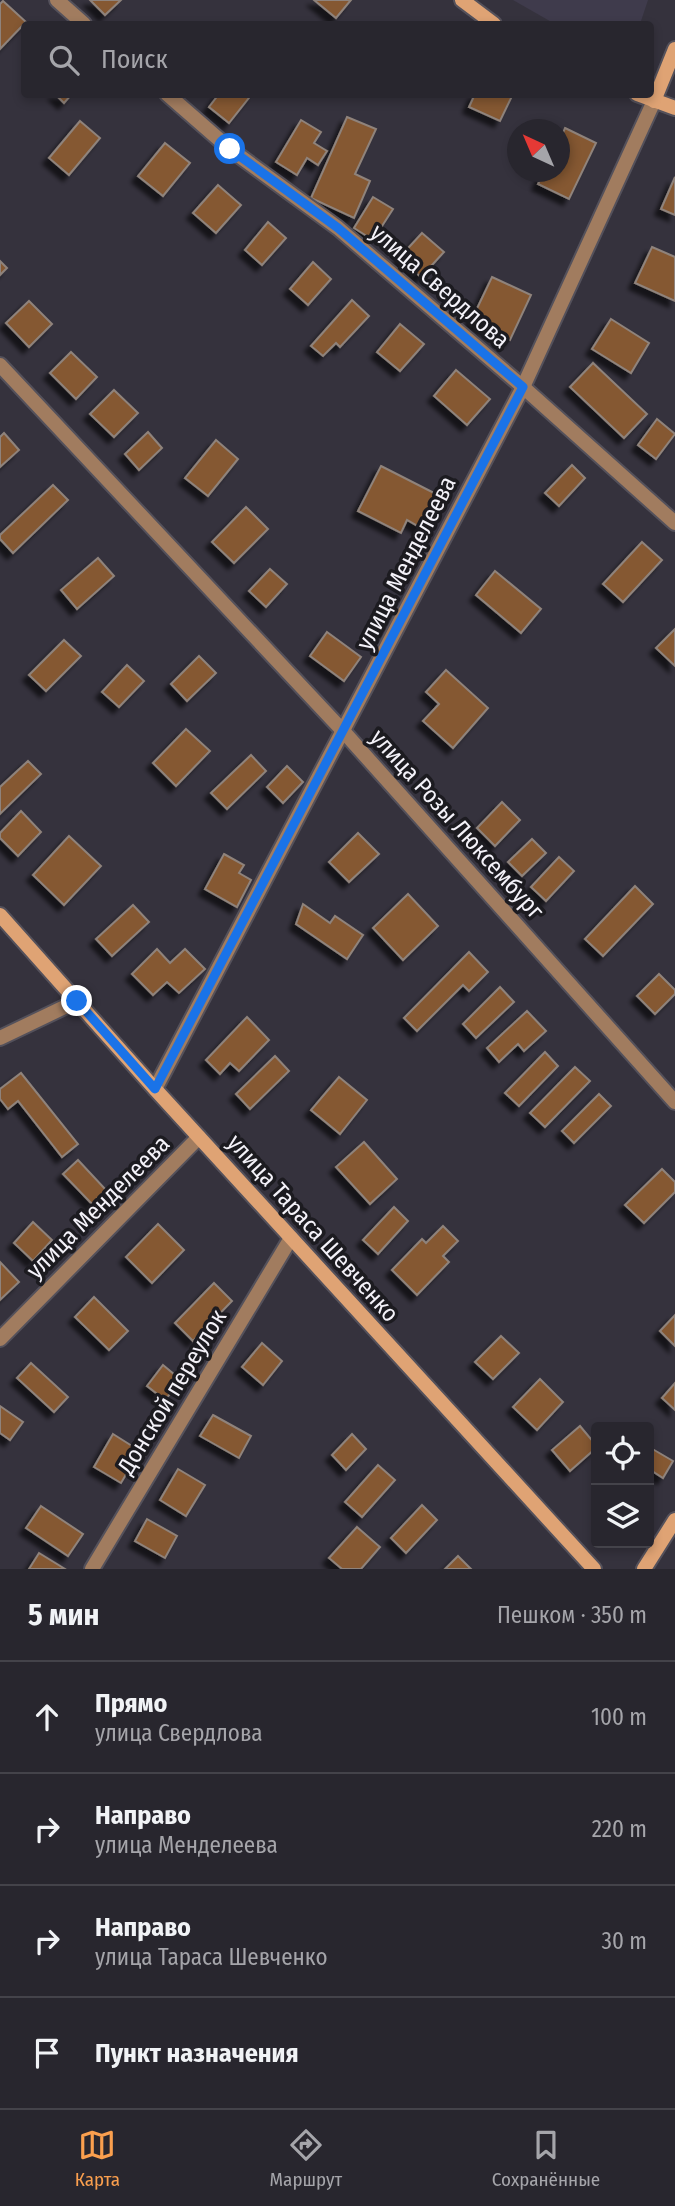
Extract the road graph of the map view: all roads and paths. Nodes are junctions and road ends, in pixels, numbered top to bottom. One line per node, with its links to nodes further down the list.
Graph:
1 (57, 0): 3 (street)
2 (462, 0): 4 (street)
3 (81, 21)
4 (490, 21)
5 (675, 49): 8 (street, улица Менделеева)
6 (172, 98): 11 (street, улица Свердлова)
7 (648, 98): 8 (street)
8 (654, 100): 9 (street); 11 (street, улица Менделеева)
9 (675, 108)
10 (0, 365): 13 (street, улица Розы Люксембург)
11 (523, 387): 12 (street, улица Свердлова); 13 (street, улица Менделеева)
12 (675, 523)
13 (344, 732): 17 (street, улица Менделеева); 18 (street, улица Розы Люксембург)
14 (0, 915): 15 (street, улица Тараса Шевченко)
15 (77, 1001): 16 (street); 17 (street, улица Тараса Шевченко)
16 (0, 1038)
17 (155, 1089): 19 (street, улица Тараса Шевченко)
18 (675, 1102)
19 (199, 1137): 20 (street, улица Тараса Шевченко); 21 (street, улица Менделеева)
20 (291, 1238): 23 (street, Донской переулок); 24 (street, улица Тараса Шевченко)
21 (0, 1339)
22 (675, 1520): 25 (street)
23 (92, 1569)
24 (594, 1569)
25 (644, 1569)

